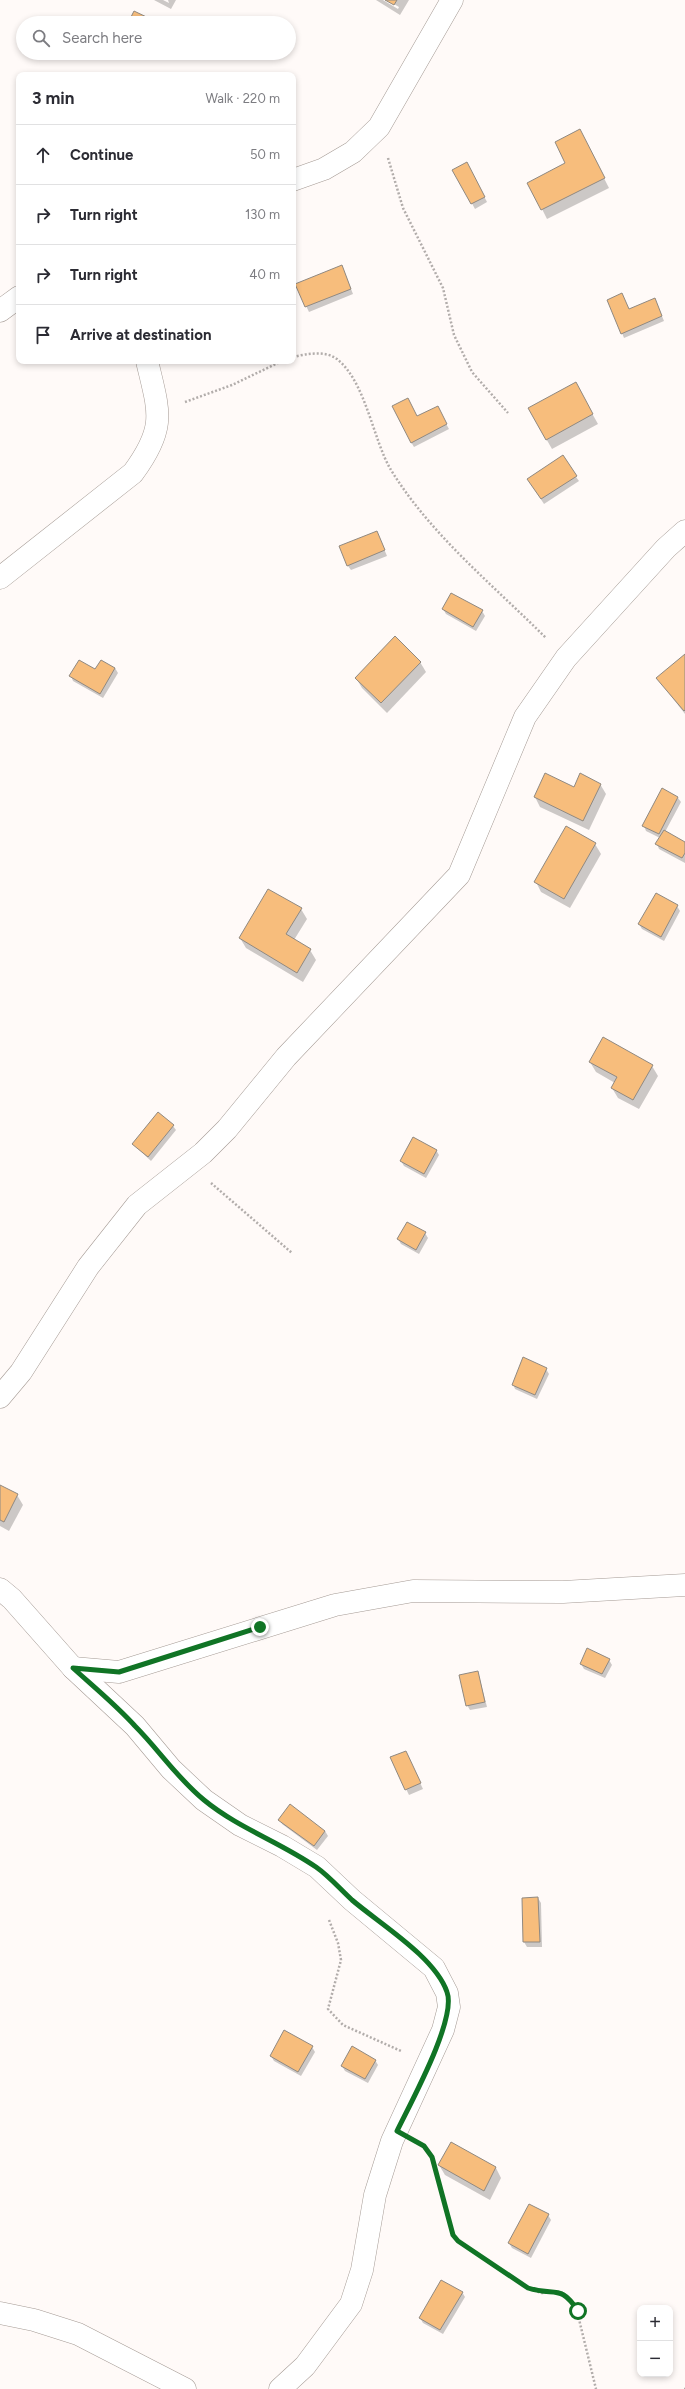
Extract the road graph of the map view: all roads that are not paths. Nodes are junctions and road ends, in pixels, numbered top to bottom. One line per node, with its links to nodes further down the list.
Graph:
1 (452, 0): 2 (street)
2 (296, 179)
3 (16, 299): 4 (street)
4 (0, 311)
5 (148, 364): 7 (street)
6 (685, 531): 8 (street)
7 (0, 578)
8 (0, 1397)
9 (685, 1586): 11 (street)
10 (0, 1589): 11 (street)
11 (73, 1668): 14 (street)
12 (0, 2313): 13 (street)
13 (185, 2389)
14 (280, 2389)

